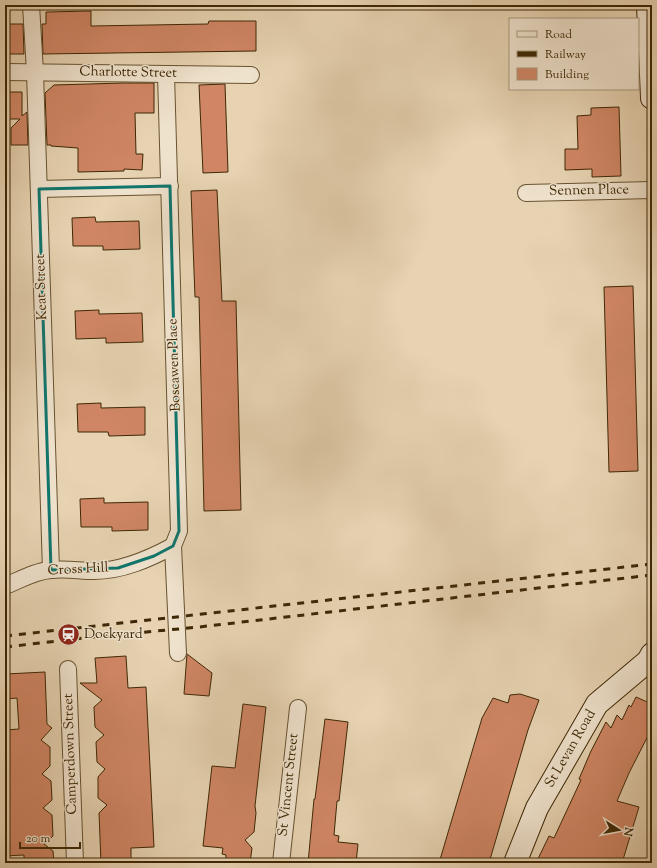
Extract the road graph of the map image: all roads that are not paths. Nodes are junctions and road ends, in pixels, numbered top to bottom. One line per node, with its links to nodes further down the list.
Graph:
1 (31, 5): 4 (street, Keat Street)
2 (648, 5): 7 (street)
3 (5, 72): 4 (street, Charlotte Street)
4 (35, 72): 5 (street, Charlotte Street); 9 (street, Keat Street)
5 (166, 74): 6 (street, Charlotte Street); 8 (street, Boscawen Place)
6 (251, 75)
7 (652, 98)
8 (170, 186): 9 (street); 12 (street, Boscawen Place)
9 (39, 189): 13 (street, Keat Street)
10 (652, 190): 11 (street, Sennen Place)
11 (526, 193)
12 (173, 546): 13 (street, Cross Hill); 15 (street, Boscawen Place)
13 (51, 570): 14 (street, Cross Hill)
14 (5, 586)
15 (178, 653)
16 (652, 654): 21 (street, St Levan Road)
17 (68, 669): 19 (street, Camperdown Street)
18 (298, 708): 20 (street, St Vincent Street)
19 (75, 863)
20 (281, 863)
21 (515, 863)

